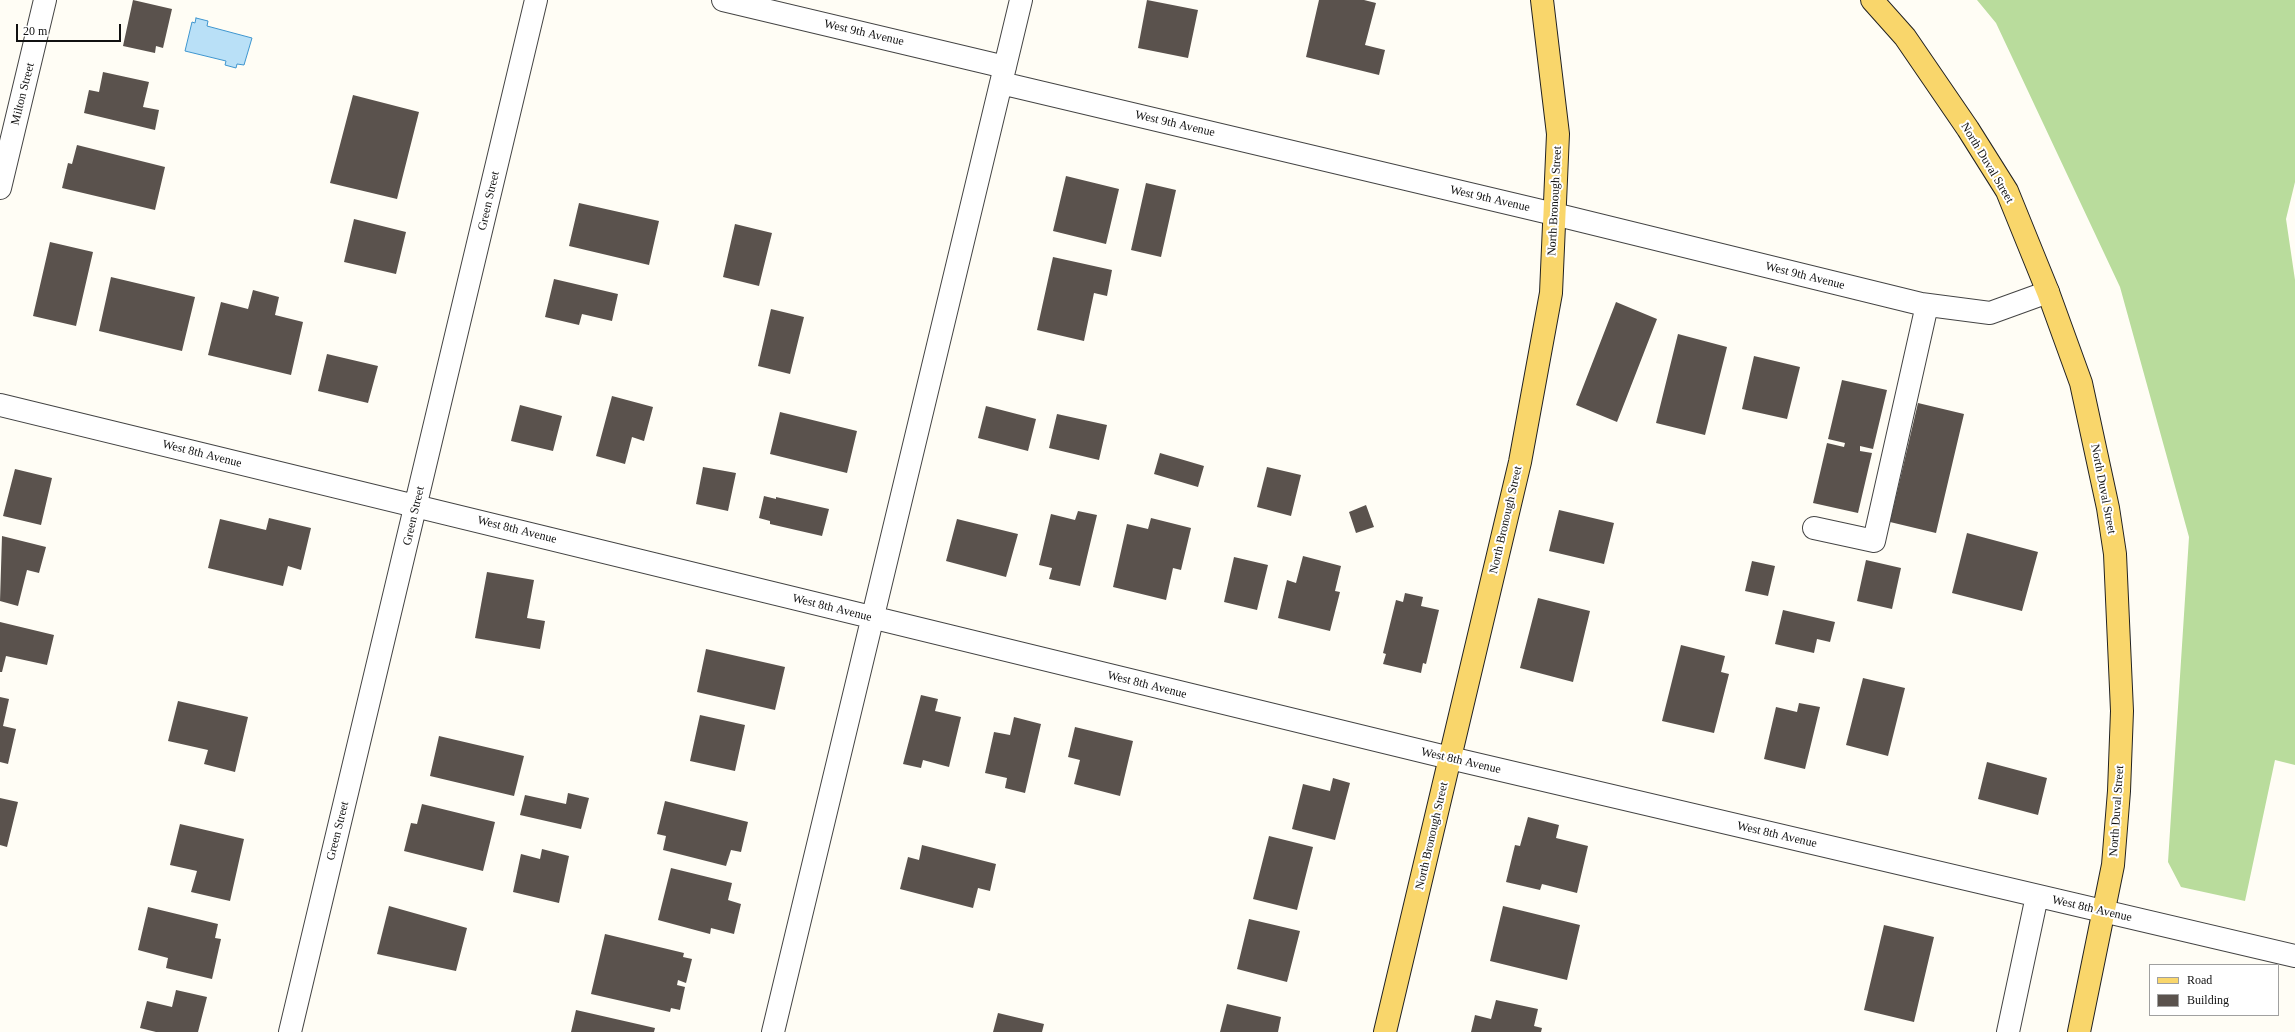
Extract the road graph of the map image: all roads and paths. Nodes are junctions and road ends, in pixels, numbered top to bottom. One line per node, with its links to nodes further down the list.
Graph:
1 (45, 0): 8 (street, Milton Street)
2 (536, 0): 13 (street, Green Street)
3 (723, 0): 7 (street, West 9th Avenue)
4 (1021, 0): 7 (street)
5 (1542, 0): 9 (main road, North Bronough Street)
6 (1872, 0): 10 (main road, North Duval Street)
7 (1003, 75): 9 (street, West 9th Avenue); 15 (street)
8 (0, 188)
9 (1554, 214): 11 (street, West 9th Avenue); 16 (main road, North Bronough Street)
10 (2048, 292): 11 (street, West 9th Avenue); 18 (main road, North Duval Street)
11 (1927, 305): 14 (street)
12 (0, 405): 13 (street, West 8th Avenue)
13 (417, 506): 15 (street, West 8th Avenue); 20 (street, Green Street)
14 (1814, 528)
15 (872, 618): 16 (street, West 8th Avenue); 21 (street)
16 (1450, 758): 17 (street, West 8th Avenue); 22 (main road, North Bronough Street)
17 (2037, 896): 18 (street, West 8th Avenue); 23 (street)
18 (2105, 912): 19 (street, West 8th Avenue); 24 (main road, North Duval Street)
19 (2295, 956)
20 (290, 1032)
21 (773, 1032)
22 (1385, 1032)
23 (2008, 1032)
24 (2079, 1032)

